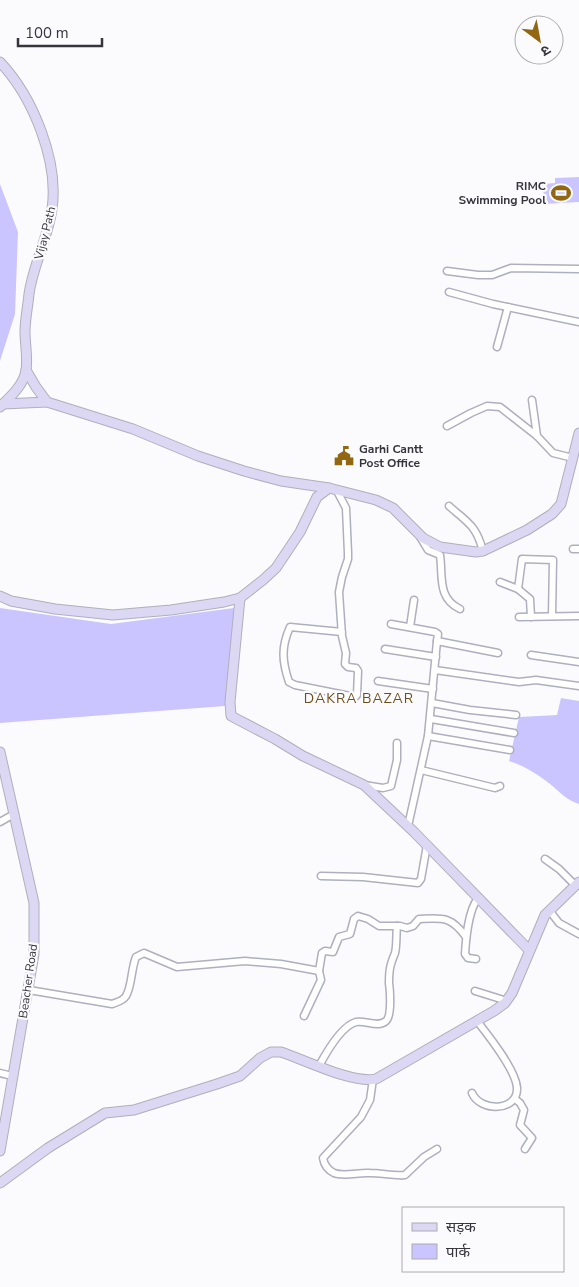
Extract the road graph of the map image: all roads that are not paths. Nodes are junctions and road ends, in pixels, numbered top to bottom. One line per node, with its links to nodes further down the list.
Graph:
1 (0, 62): 8 (street, Vijay Path)
2 (579, 269): 3 (street)
3 (447, 271)
4 (449, 292): 5 (street)
5 (508, 307): 6 (street); 7 (street)
6 (579, 322)
7 (497, 347)
8 (26, 370): 10 (street); 11 (street, Vijay Path)
9 (532, 400): 14 (street)
10 (47, 402): 11 (street); 16 (street)
11 (1, 405)
12 (447, 426): 14 (street)
13 (579, 432): 15 (street)
14 (537, 436): 15 (street)
15 (572, 458): 19 (street)
16 (333, 489): 18 (street); 23 (street); 32 (street)
17 (449, 506): 19 (street)
18 (418, 534): 19 (street); 25 (street)
19 (483, 551)
20 (500, 582): 21 (street)
21 (518, 588): 26 (street); 29 (street)
22 (0, 596): 23 (street)
23 (240, 598): 52 (street)
24 (414, 600): 31 (street)
25 (460, 609)
26 (552, 616): 27 (street); 29 (street)
27 (579, 616)
28 (519, 617): 29 (street)
29 (531, 617)
30 (391, 624): 31 (street)
31 (410, 627): 33 (street)
32 (342, 632): 32 (street)
33 (437, 641): 35 (street); 37 (street)
34 (385, 649): 37 (street)
35 (498, 653)
36 (530, 655): 38 (street)
37 (436, 657): 39 (street)
38 (579, 662)
39 (435, 670): 41 (street); 42 (street)
40 (378, 681): 42 (street)
41 (579, 686)
42 (433, 689): 43 (street)
43 (432, 703): 44 (street); 45 (street)
44 (516, 715)
45 (430, 719): 46 (street); 47 (street)
46 (514, 733)
47 (428, 736): 49 (street); 51 (street)
48 (397, 743): 52 (street)
49 (510, 750)
50 (0, 752): 54 (street, Beacher Road)
51 (421, 770): 53 (street); 56 (street)
52 (364, 785): 56 (street)
53 (500, 786)
54 (14, 814): 55 (street); 69 (street, Beacher Road)
55 (0, 822)
56 (408, 826): 57 (street)
57 (427, 845): 59 (street); 61 (street)
58 (545, 858): 60 (street)
59 (321, 876)
60 (577, 883): 62 (street)
61 (478, 898): 65 (street); 66 (street)
62 (549, 910): 64 (street); 66 (street)
63 (397, 926): 65 (street); 68 (street); 74 (street)
64 (579, 934)
65 (466, 937): 67 (street)
66 (529, 950): 71 (street)
67 (476, 959)
68 (319, 971): 69 (street); 72 (street)
69 (29, 990): 76 (street, Beacher Road)
70 (475, 991): 71 (street)
71 (507, 1001): 73 (street)
72 (304, 1016)
73 (477, 1022): 77 (street); 79 (street)
74 (319, 1066): 77 (street); 84 (street)
75 (0, 1073): 76 (street)
76 (12, 1076): 80 (street, Beacher Road)
77 (373, 1080): 81 (street)
78 (472, 1093): 79 (street)
79 (515, 1099): 82 (street)
80 (2, 1126): 83 (street, Beacher Road)
81 (437, 1149)
82 (525, 1149)
83 (0, 1151)
84 (0, 1183)

